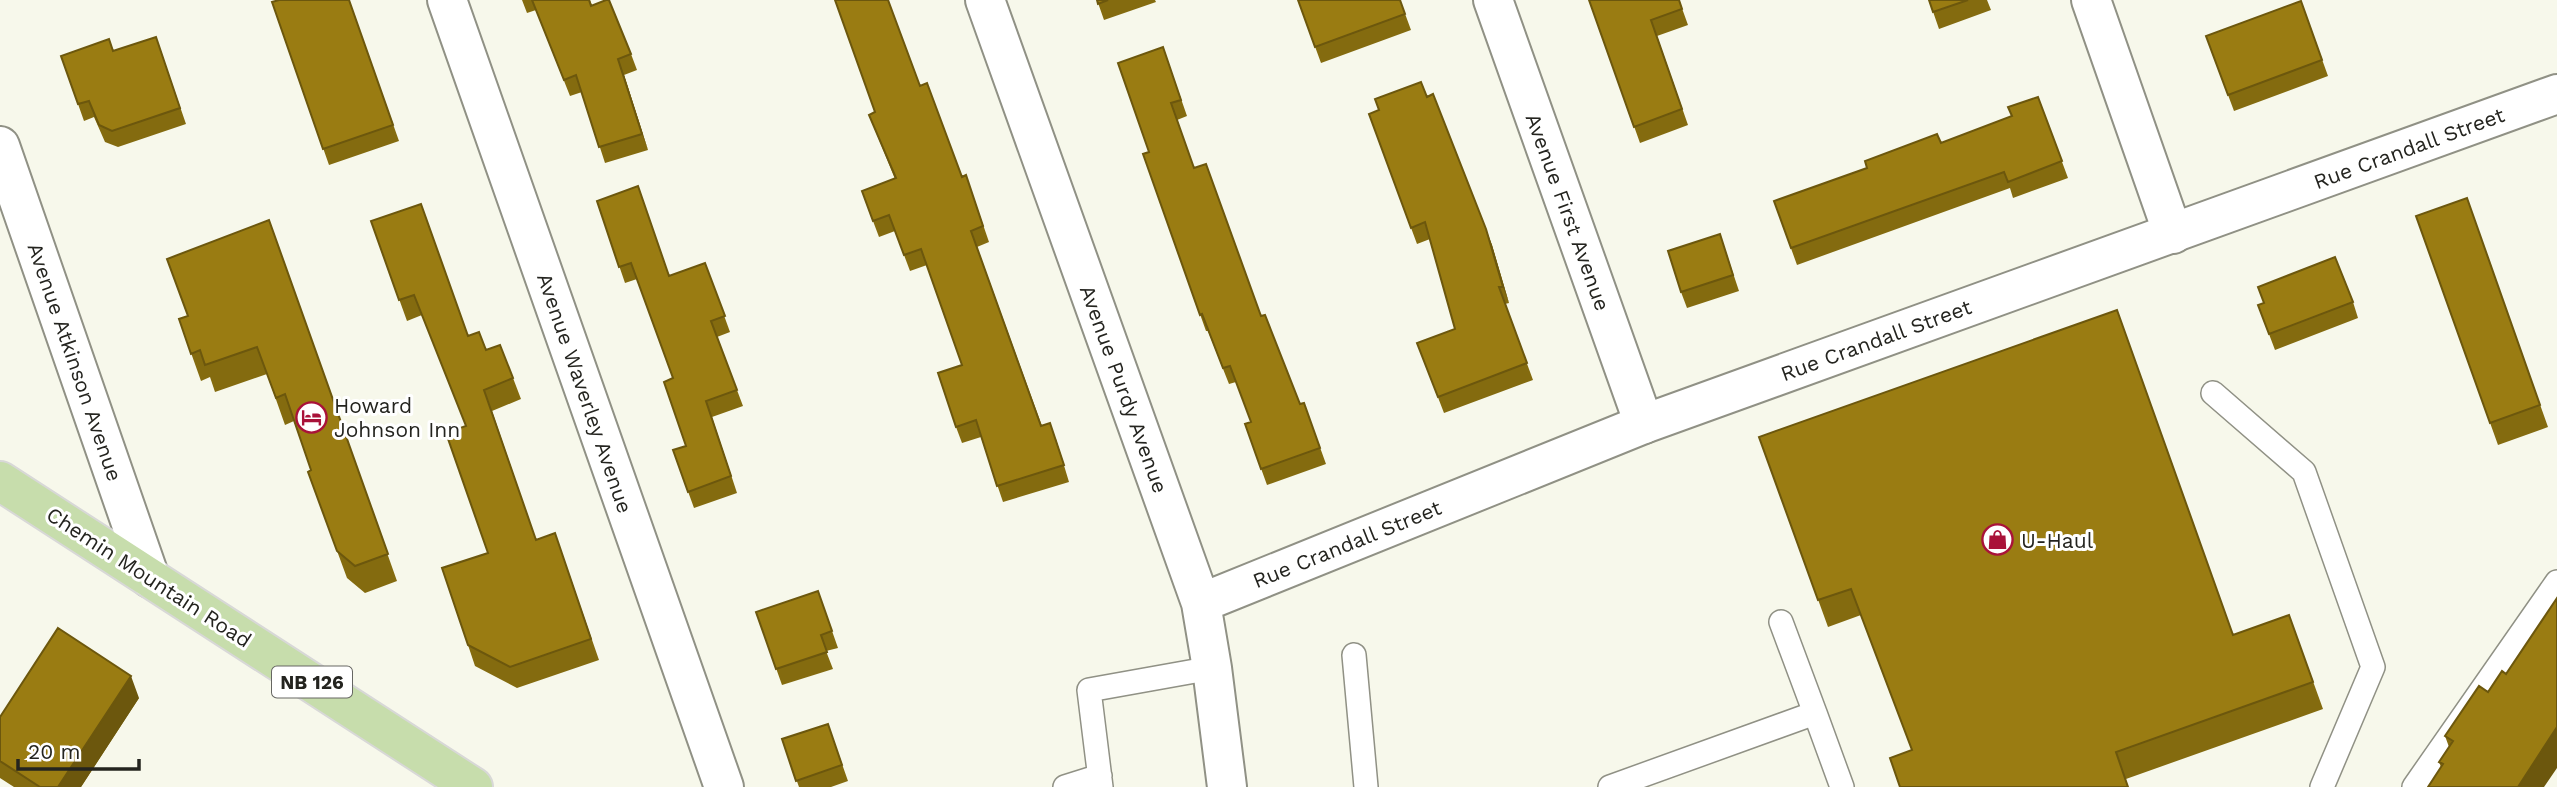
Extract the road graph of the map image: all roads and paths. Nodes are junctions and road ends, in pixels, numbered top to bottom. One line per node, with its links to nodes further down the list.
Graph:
1 (447, 0): 20 (street, Avenue Waverley Avenue)
2 (985, 0): 13 (street, Avenue Purdy Avenue)
3 (1493, 0): 9 (street, Avenue First Avenue)
4 (2091, 0): 7 (street)
5 (2557, 94): 7 (street, Rue Crandall Street)
6 (0, 146): 11 (street, Avenue Atkinson Avenue)
7 (2173, 234): 9 (street, Rue Crandall Street)
8 (2213, 393): 26 (lane)
9 (1644, 424): 13 (street, Rue Crandall Street)
10 (0, 481): 11 (main road, Chemin Mountain Road / NB 126)
11 (150, 578): 19 (main road, Chemin Mountain Road / NB 126)
12 (2557, 582): 27 (lane)
13 (1201, 604): 16 (street, Avenue Purdy Avenue)
14 (1782, 622): 17 (lane)
15 (1354, 655): 23 (lane)
16 (1212, 668): 18 (lane); 22 (street, Avenue Purdy Avenue)
17 (1815, 713): 24 (lane); 25 (lane)
18 (1101, 782): 21 (lane)
19 (473, 787)
20 (724, 787)
21 (1065, 787)
22 (1227, 787)
23 (1366, 787)
24 (1610, 787)
25 (1842, 787)
26 (2322, 787)
27 (2414, 787)

